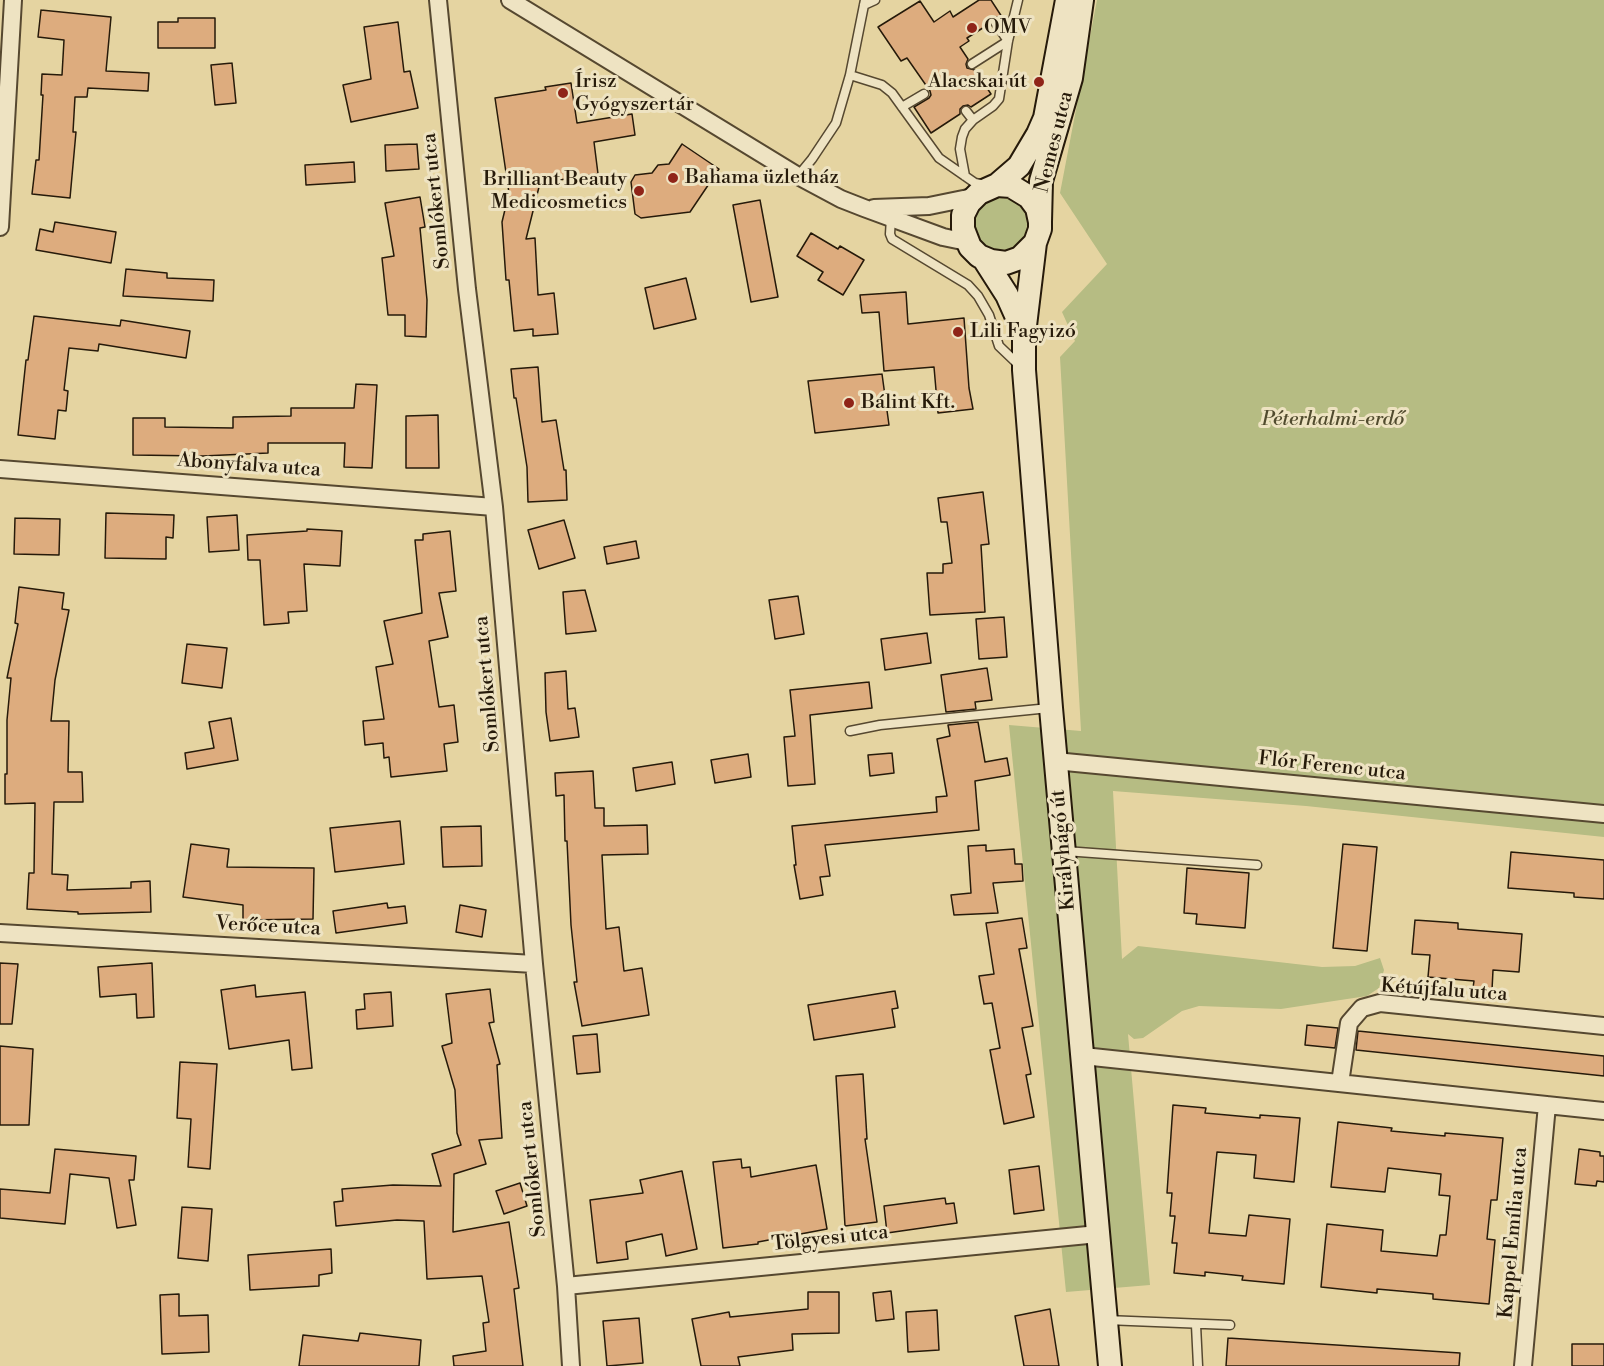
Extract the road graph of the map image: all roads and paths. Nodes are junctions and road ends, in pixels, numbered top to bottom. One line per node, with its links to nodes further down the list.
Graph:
1 (13, 0): 22 (street)
2 (438, 0): 29 (street, Somlókert utca)
3 (875, 0): 8 (lane)
4 (1018, 0): 10 (lane)
5 (1067, 0): 19 (street, Nemes utca)
6 (1082, 0): 23 (street, Nemes utca)
7 (516, 2): 17 (street)
8 (864, 2): 12 (lane)
9 (995, 22): 10 (lane)
10 (1008, 41): 11 (lane); 16 (lane)
11 (972, 64)
12 (850, 75): 14 (lane); 17 (lane)
13 (924, 94): 14 (lane)
14 (902, 107): 18 (lane)
15 (966, 111): 16 (lane)
16 (972, 120): 18 (lane)
17 (798, 176): 20 (street)
18 (965, 176): 19 (lane)
19 (987, 190): 20 (street); 23 (street, Nemes utca); 24 (street)
20 (864, 208): 21 (street)
21 (891, 218): 24 (street); 27 (lane)
22 (0, 226)
23 (1037, 232): 25 (street); 26 (street, Királyhágó út)
24 (967, 242): 25 (street)
25 (984, 259): 26 (street, Királyhágó út)
26 (1024, 334): 27 (street, Királyhágó út)
27 (1024, 370): 30 (street, Királyhágó út)
28 (0, 470): 29 (street, Abonyfalva utca)
29 (494, 507): 37 (street, Somlókert utca)
30 (1051, 708): 31 (lane); 32 (street, Királyhágó út)
31 (850, 731)
32 (1055, 761): 33 (street, Flór Ferenc utca); 34 (street, Királyhágó út)
33 (1604, 814)
34 (1064, 851): 35 (lane); 39 (street, Királyhágó út)
35 (1257, 865)
36 (0, 933): 37 (street, Verőce utca)
37 (534, 964): 44 (street, Somlókert utca)
38 (1604, 1026): 40 (street, Kétújfalu utca)
39 (1083, 1056): 40 (street); 43 (street, Királyhágó út)
40 (1340, 1083): 41 (street)
41 (1547, 1105): 42 (street); 51 (street, Kappel Emília utca)
42 (1604, 1111)
43 (1098, 1234): 44 (street, Tölgyesi utca); 45 (street, Királyhágó út)
44 (566, 1286): 48 (street, Somlókert utca)
45 (1106, 1320): 46 (lane); 49 (street, Királyhágó út)
46 (1196, 1325): 47 (lane); 50 (lane)
47 (1230, 1325)
48 (571, 1366)
49 (1110, 1366)
50 (1198, 1366)
51 (1523, 1366)

